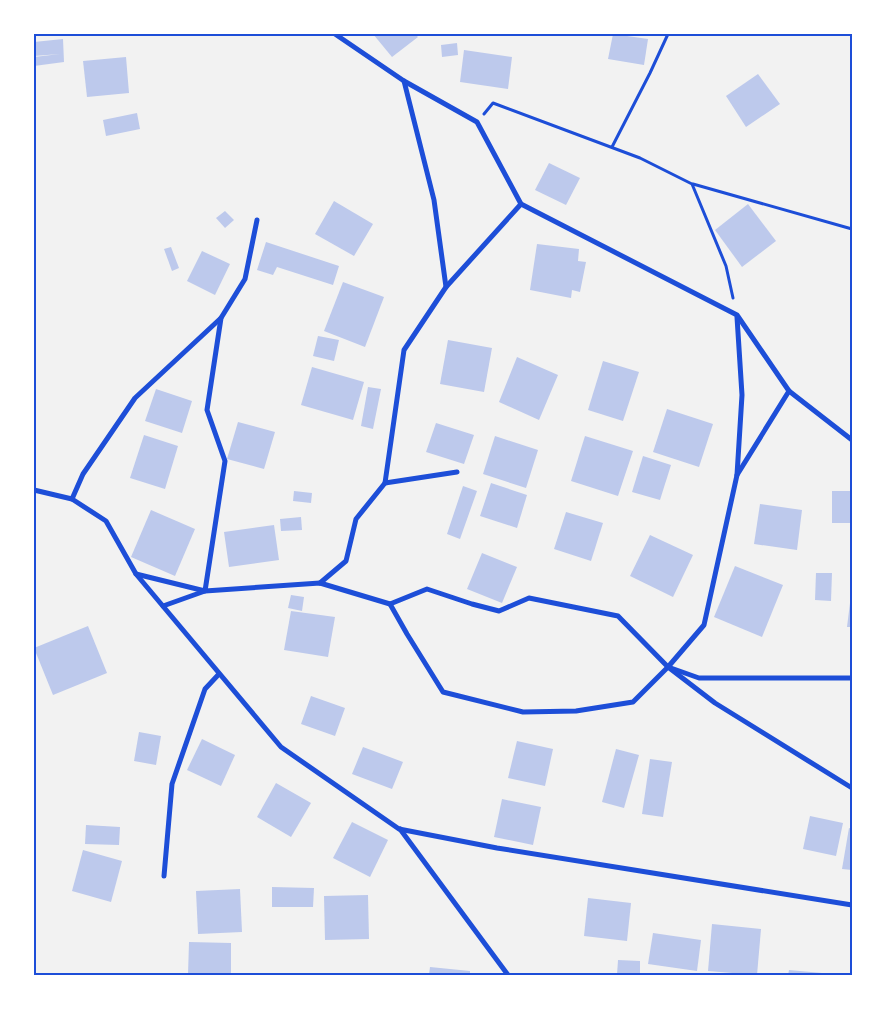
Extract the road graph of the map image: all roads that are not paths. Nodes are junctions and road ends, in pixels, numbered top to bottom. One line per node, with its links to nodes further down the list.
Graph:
1 (335, 34): 2 (street)
2 (404, 81): 3 (street); 5 (street)
3 (522, 204): 5 (street); 6 (street)
4 (257, 220): 7 (street)
5 (446, 287): 12 (street)
6 (737, 315): 8 (street); 11 (street)
7 (221, 318): 14 (street); 17 (street)
8 (789, 391): 9 (street); 11 (street)
9 (852, 440)
10 (457, 472): 12 (street)
11 (737, 475): 20 (street)
12 (386, 483): 16 (street)
13 (34, 490): 14 (street)
14 (72, 499): 15 (street)
15 (136, 574): 17 (street); 19 (street)
16 (320, 583): 17 (street); 18 (street)
17 (206, 591): 19 (street)
18 (390, 604): 20 (street); 20 (street)
19 (163, 606): 21 (street)
20 (668, 667): 22 (street); 23 (street)
21 (219, 674): 24 (street); 25 (street)
22 (852, 678)
23 (852, 788)
24 (400, 829): 26 (street); 27 (street)
25 (164, 876)
26 (852, 905)
27 (508, 975)

